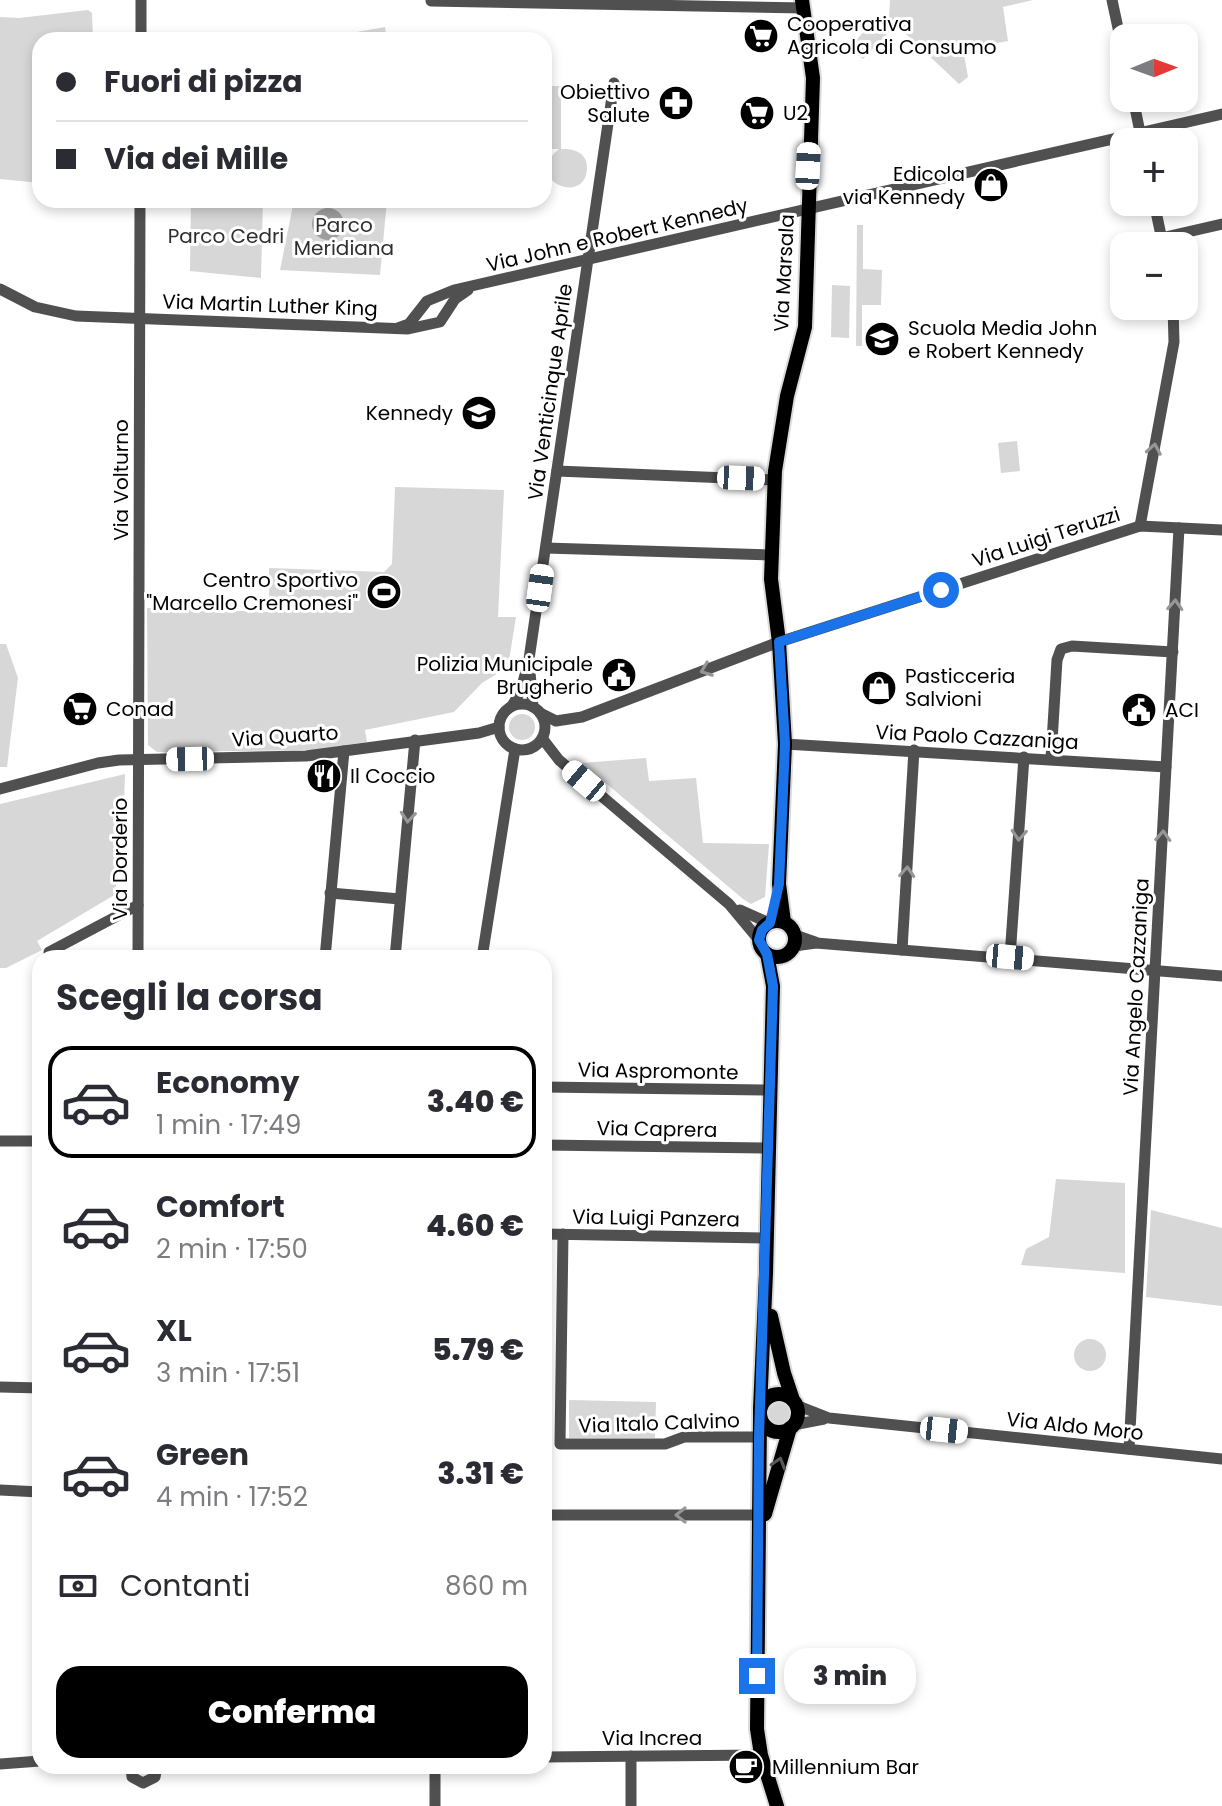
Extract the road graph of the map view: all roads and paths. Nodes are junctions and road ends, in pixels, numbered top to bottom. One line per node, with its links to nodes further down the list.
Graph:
1 (141, 0): 6 (street)
2 (1112, 0): 5 (street)
3 (431, 1): 4 (street)
4 (803, 4): 12 (main road, Via Marsala)
5 (1117, 24)
6 (141, 32)
7 (614, 83): 15 (street, Via Venticinque Aprile)
8 (1222, 114): 9 (street, Via John e Robert Kennedy)
9 (1173, 128)
10 (1110, 144): 12 (street, Via John e Robert Kennedy)
11 (140, 208): 20 (street, Via Volturno)
12 (807, 208): 15 (street, Via John e Robert Kennedy); 25 (main road, Via Marsala)
13 (1222, 224): 14 (street)
14 (1195, 232)
15 (588, 259): 16 (street, Via John e Robert Kennedy); 24 (street, Via Venticinque Aprile)
16 (476, 287): 18 (street, Via John e Robert Kennedy); 19 (street)
17 (0, 289): 20 (street, Via Martin Luther King)
18 (426, 304): 19 (street); 22 (street); 23 (street)
19 (445, 314): 22 (street)
20 (140, 318): 23 (street, Via Martin Luther King); 45 (street, Via Volturno)
21 (1173, 320): 26 (street, one-way to 21)
22 (432, 324): 23 (street, Via Martin Luther King)
23 (398, 328)
24 (557, 471): 25 (street); 29 (street, Via Venticinque Aprile)
25 (775, 480): 30 (main road, Via Marsala)
26 (1140, 526): 27 (street); 31 (street, Via Luigi Teruzzi)
27 (1179, 528): 28 (street); 32 (street, Via Angelo Cazzaniga, one-way to 27)
28 (1222, 530)
29 (546, 548): 30 (street); 33 (street, Via Venticinque Aprile)
30 (772, 555): 31 (main road, Via Marsala)
31 (779, 642): 35 (street, one-way to 35); 39 (main road, Via Marsala)
32 (1173, 652): 44 (street); 47 (street, Via Angelo Cazzaniga)
33 (529, 659): 34 (street, Via Venticinque Aprile); 35 (street, Via Venticinque Aprile)
34 (512, 706): 35 (street); 36 (street)
35 (537, 710): 37 (street)
36 (500, 732): 38 (street, Via Quarto); 40 (street)
37 (542, 738): 40 (street); 46 (street)
38 (415, 740): 42 (street, Via Quarto); 50 (street, one-way to 50)
39 (785, 744): 41 (street, Via Paolo Cazzaniga); 53 (main road, Via Marsala)
40 (519, 750): 46 (street); 60 (street)
41 (914, 750): 43 (street, Via Paolo Cazzaniga); 61 (street, one-way to 41)
42 (344, 751): 45 (street, Via Quarto); 49 (street)
43 (1024, 757): 44 (street, Via Paolo Cazzaniga); 63 (street, one-way to 63)
44 (1051, 758): 47 (street, Via Paolo Cazzaniga)
45 (138, 760): 48 (street, Via Quarto); 52 (street, Via Dorderio)
46 (559, 760): 51 (street)
47 (1166, 767): 64 (street, Via Angelo Cazzaniga, one-way to 47)
48 (0, 789)
49 (330, 893): 50 (street); 58 (street)
50 (400, 899): 59 (street)
51 (729, 904): 53 (street); 54 (street)
52 (138, 905): 56 (street); 57 (street, Via Dorderio)
53 (774, 923): 54 (main road, Via Marsala); 55 (main road)
54 (759, 940): 62 (main road)
55 (791, 946): 61 (street); 62 (main road); 66 (main road)
56 (53, 950)
57 (138, 950)
58 (326, 950)
59 (396, 950)
60 (483, 950)
61 (902, 950): 63 (street)
62 (767, 954): 66 (main road)
63 (1010, 957): 64 (street)
64 (1155, 970): 65 (street); 84 (street, Via Angelo Cazzaniga)
65 (1222, 976)
66 (773, 979): 68 (main road)
67 (552, 1087): 68 (street, Via Aspromonte)
68 (771, 1090): 72 (main road)
69 (0, 1141): 70 (street)
70 (32, 1141)
71 (552, 1145): 72 (street, Via Caprera)
72 (770, 1148): 75 (main road)
73 (552, 1234): 74 (street, Via Luigi Panzera)
74 (563, 1234): 75 (street, Via Luigi Panzera); 83 (street, Via Italo Calvino)
75 (767, 1238): 76 (main road)
76 (766, 1273): 79 (main road); 80 (main road)
77 (0, 1387): 78 (street)
78 (32, 1388)
79 (795, 1403): 80 (main road); 81 (street, Via Aldo Moro); 82 (main road)
80 (760, 1412): 82 (main road); 83 (main road)
81 (829, 1418): 82 (street, Via Aldo Moro); 84 (street, Via Aldo Moro)
82 (792, 1426): 90 (main road, one-way to 82)
83 (759, 1437): 89 (main road)
84 (1129, 1449): 85 (street, Via Aldo Moro)
85 (1222, 1459)
86 (0, 1490): 87 (street)
87 (32, 1492)
88 (552, 1515): 89 (street, one-way to 88)
89 (759, 1515): 90 (main road)
90 (759, 1554): 91 (main road)
91 (761, 1755): 92 (street, Via Increa); 101 (main road)
92 (631, 1756): 93 (street, Via Increa); 100 (street)
93 (552, 1757)
94 (32, 1762): 95 (street)
95 (0, 1764)
96 (132, 1774): 97 (street)
97 (156, 1774)
98 (435, 1774): 99 (street)
99 (435, 1806)
100 (631, 1806)
101 (777, 1806)

